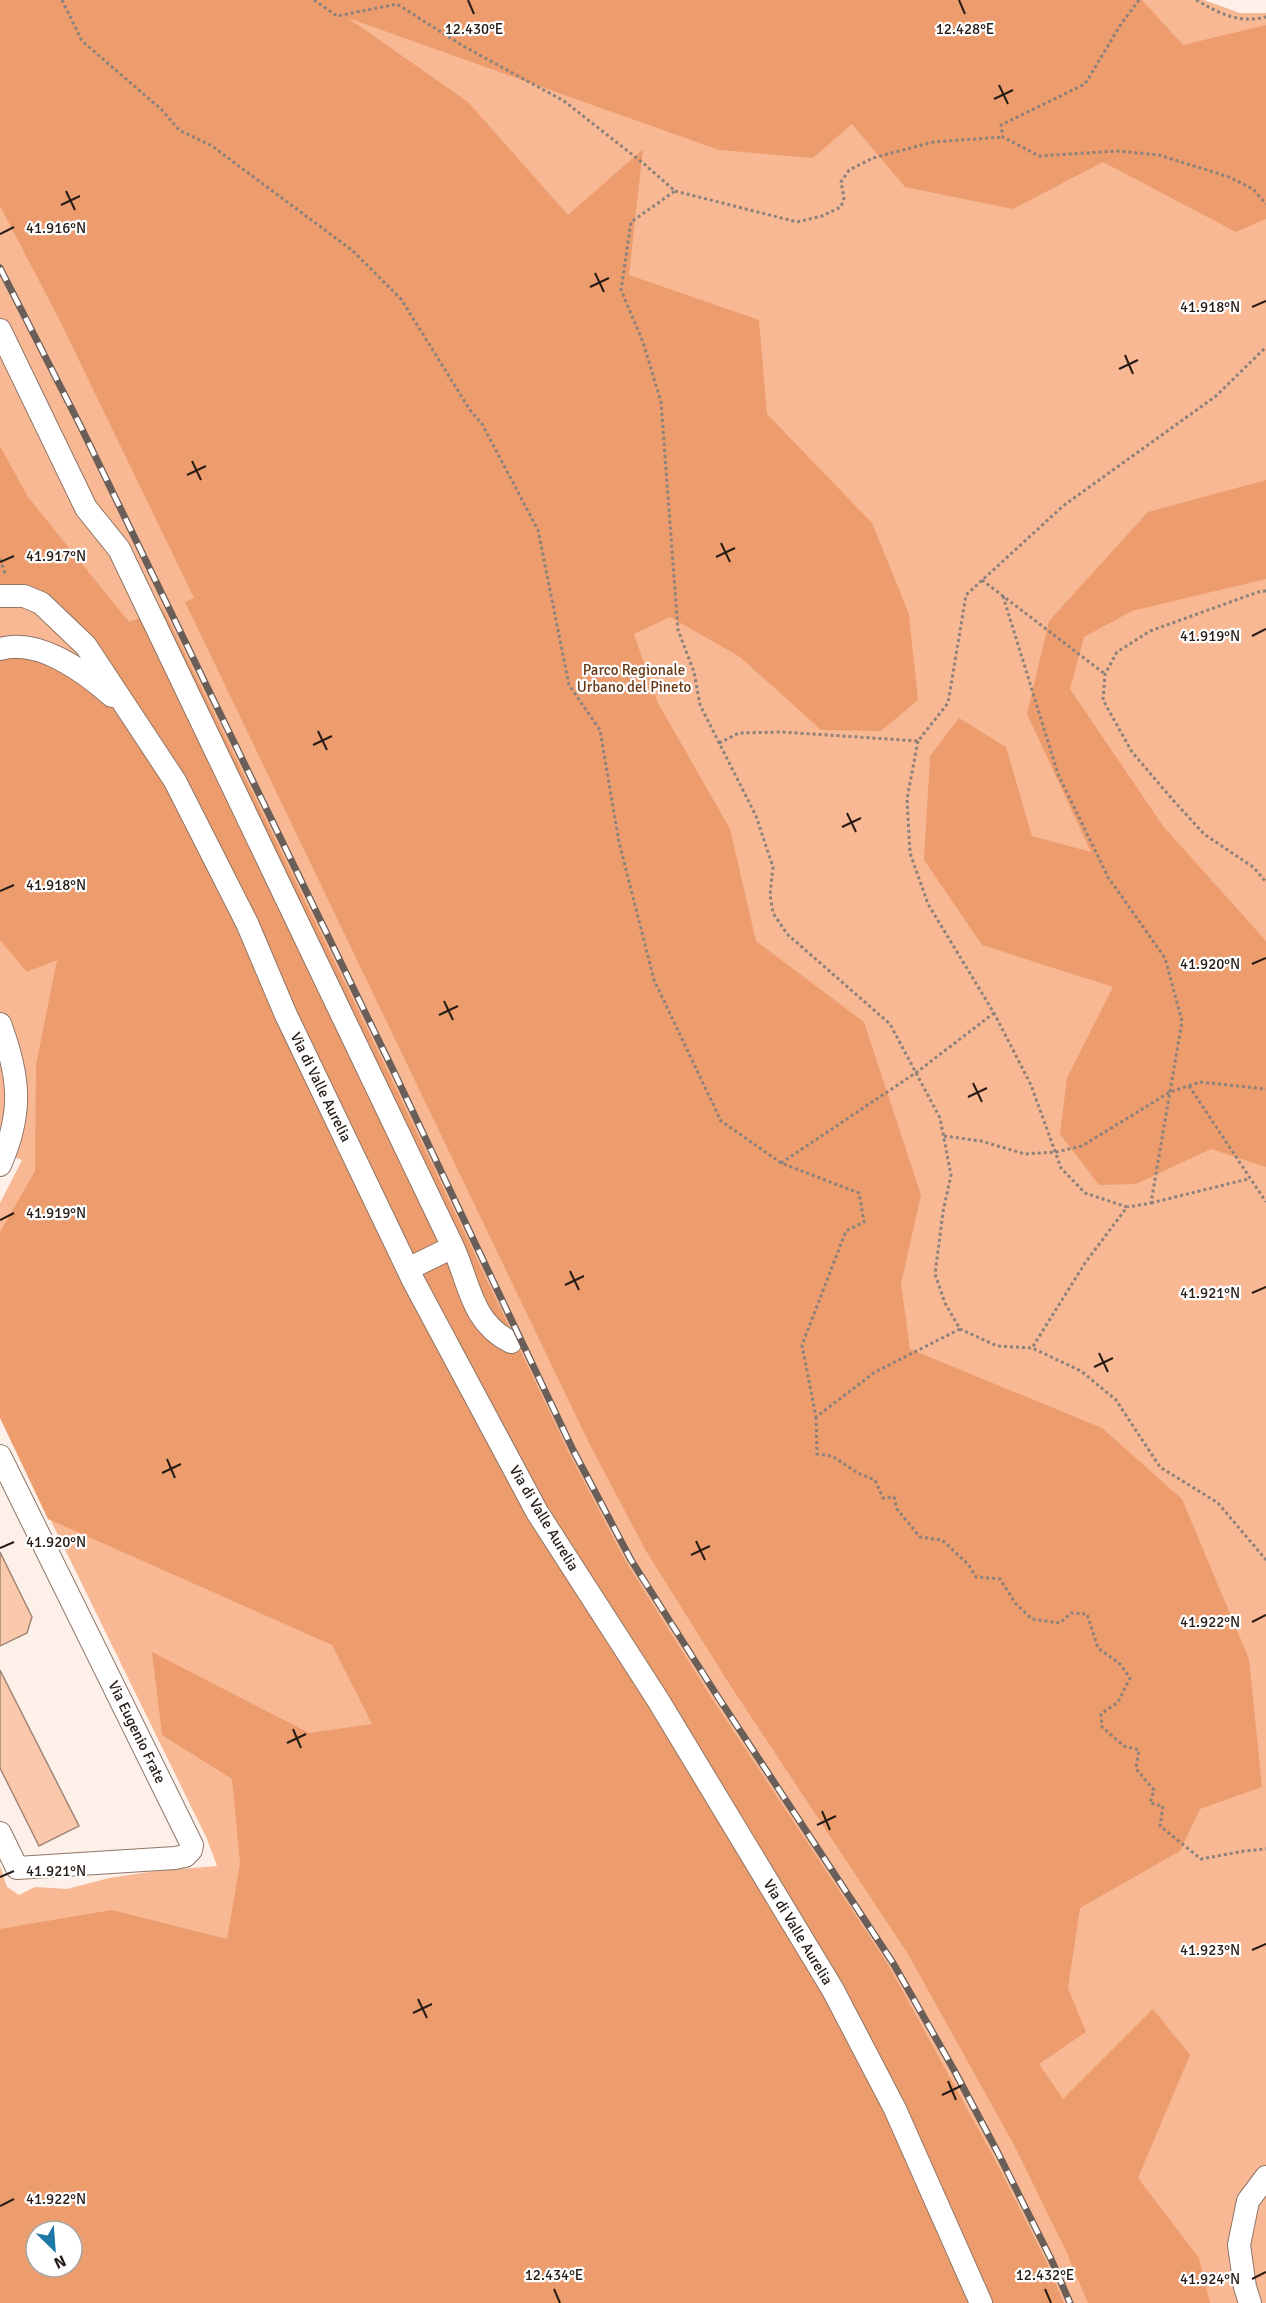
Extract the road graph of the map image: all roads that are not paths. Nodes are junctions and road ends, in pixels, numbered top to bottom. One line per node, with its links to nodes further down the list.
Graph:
1 (0, 330): 7 (street)
2 (7, 595): 4 (street, Via di Valle Aurelia)
3 (5, 648): 4 (street, Via di Valle Aurelia)
4 (135, 717): 8 (street, Via di Valle Aurelia)
5 (0, 1024): 6 (street)
6 (0, 1165)
7 (453, 1247): 8 (street); 9 (street)
8 (408, 1269): 13 (street, Via di Valle Aurelia)
9 (511, 1342)
10 (0, 1456): 11 (street, Via Eugenio Frate)
11 (0, 1833)
12 (1266, 2177): 14 (street)
13 (981, 2303)
14 (1250, 2303)

